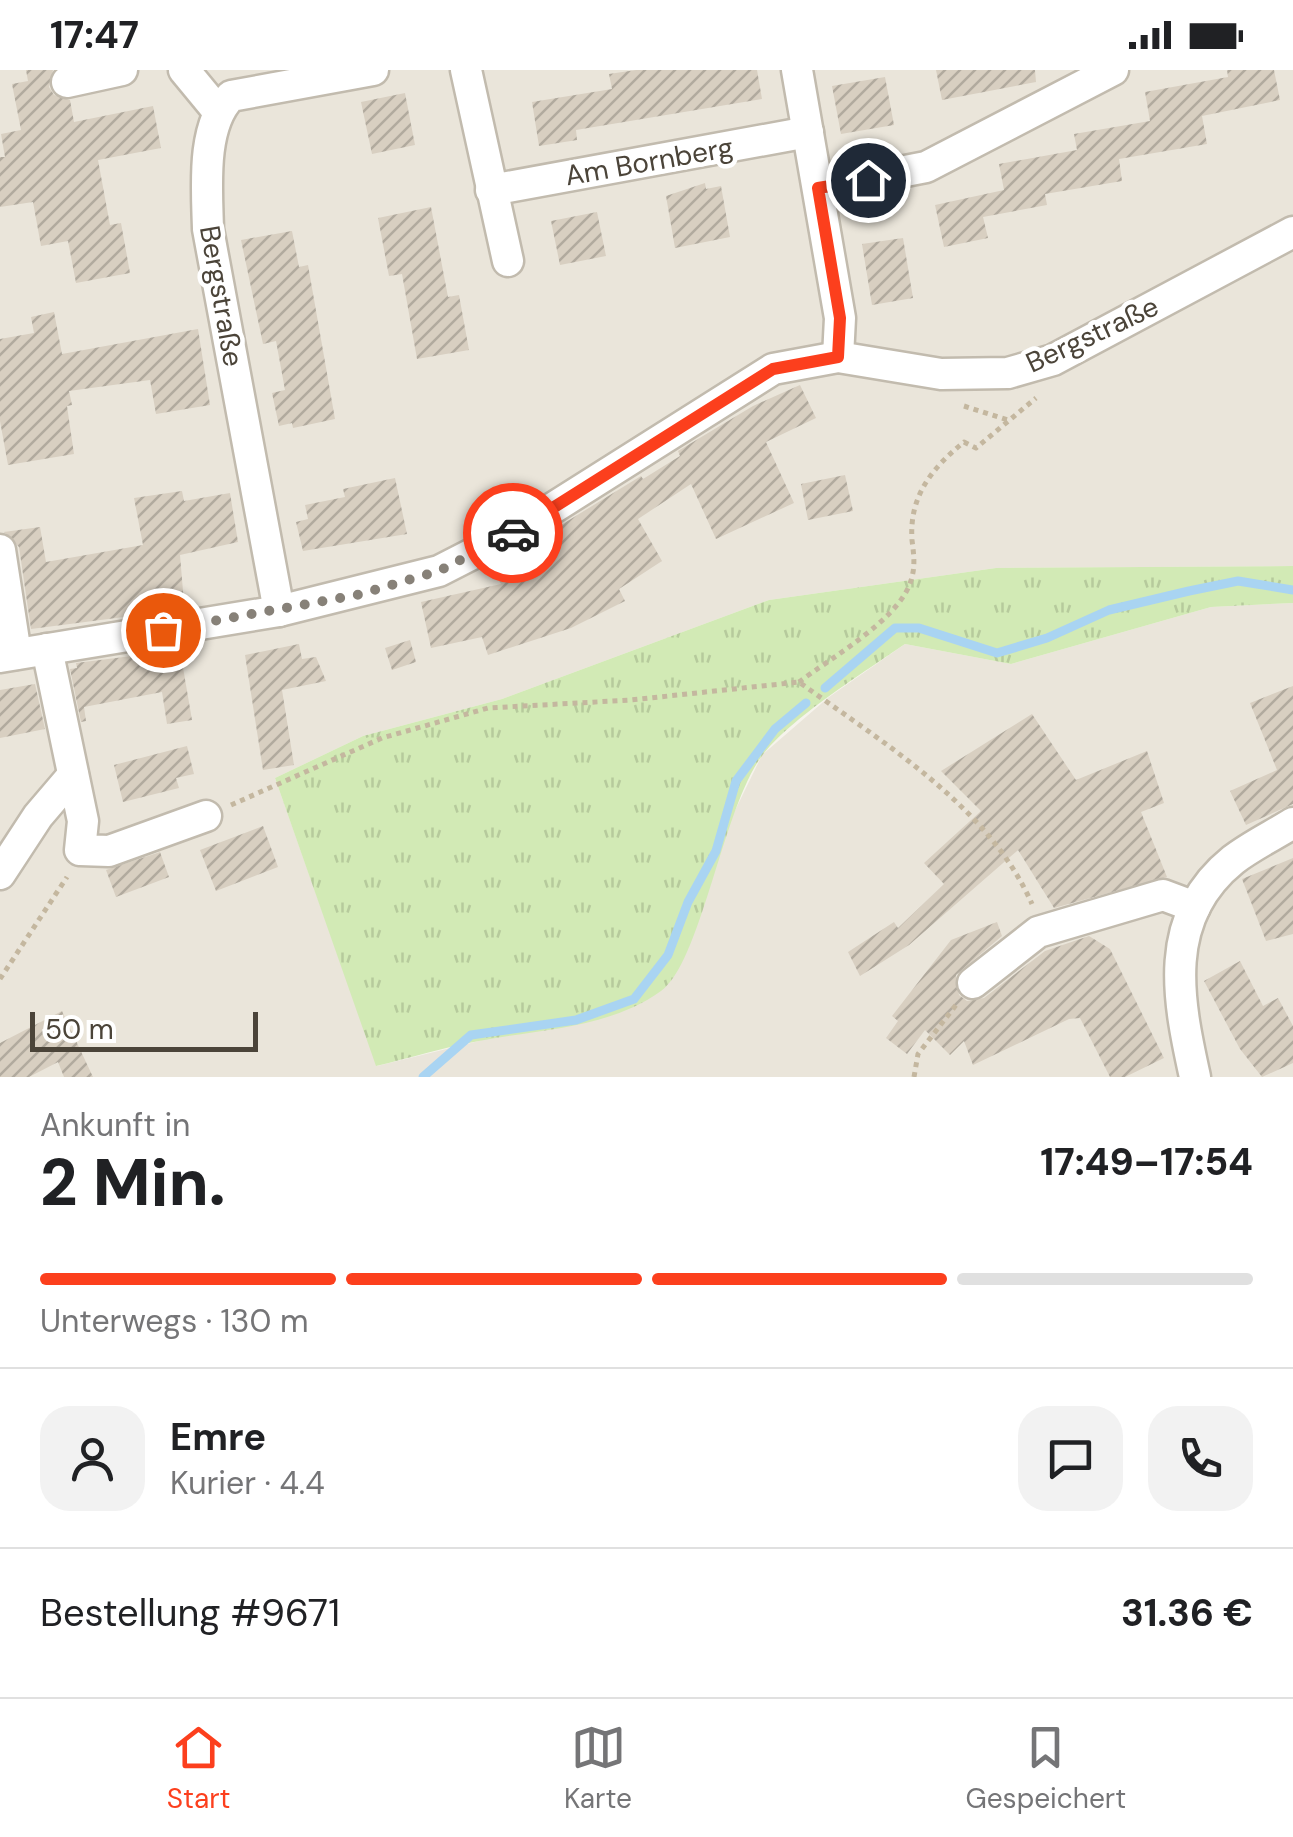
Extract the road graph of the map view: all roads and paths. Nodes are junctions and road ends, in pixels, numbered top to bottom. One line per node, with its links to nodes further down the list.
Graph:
1 (122, 70): 7 (street)
2 (184, 70): 8 (street)
3 (373, 70): 8 (street)
4 (466, 70): 11 (street)
5 (797, 70): 9 (street)
6 (1113, 70): 10 (street)
7 (67, 82)
8 (217, 110): 19 (street, Bergstraße)
9 (808, 132): 10 (street); 11 (street, Am Bornberg)
10 (818, 188): 14 (street)
11 (491, 190): 13 (street)
12 (1293, 232): 15 (street, Bergstraße)
13 (508, 261)
14 (838, 357): 15 (street, Bergstraße); 19 (street, Bergstraße)
15 (1053, 360): 17 (path)
16 (953, 404): 17 (path)
17 (1008, 420): 22 (path)
18 (0, 550): 21 (street)
19 (279, 611): 20 (street, Bergstraße)
20 (47, 648): 21 (street, Bergstraße); 23 (street)
21 (8, 656)
22 (799, 682): 24 (path); 29 (path)
23 (73, 775): 26 (street); 27 (street)
24 (206, 816): 26 (street)
25 (1293, 823): 28 (street)
26 (80, 850): 30 (path)
27 (0, 874)
28 (1195, 907): 29 (street); 33 (street)
29 (1038, 932): 31 (street)
30 (0, 979)
31 (973, 982): 32 (path)
32 (914, 1077)
33 (1195, 1077)

